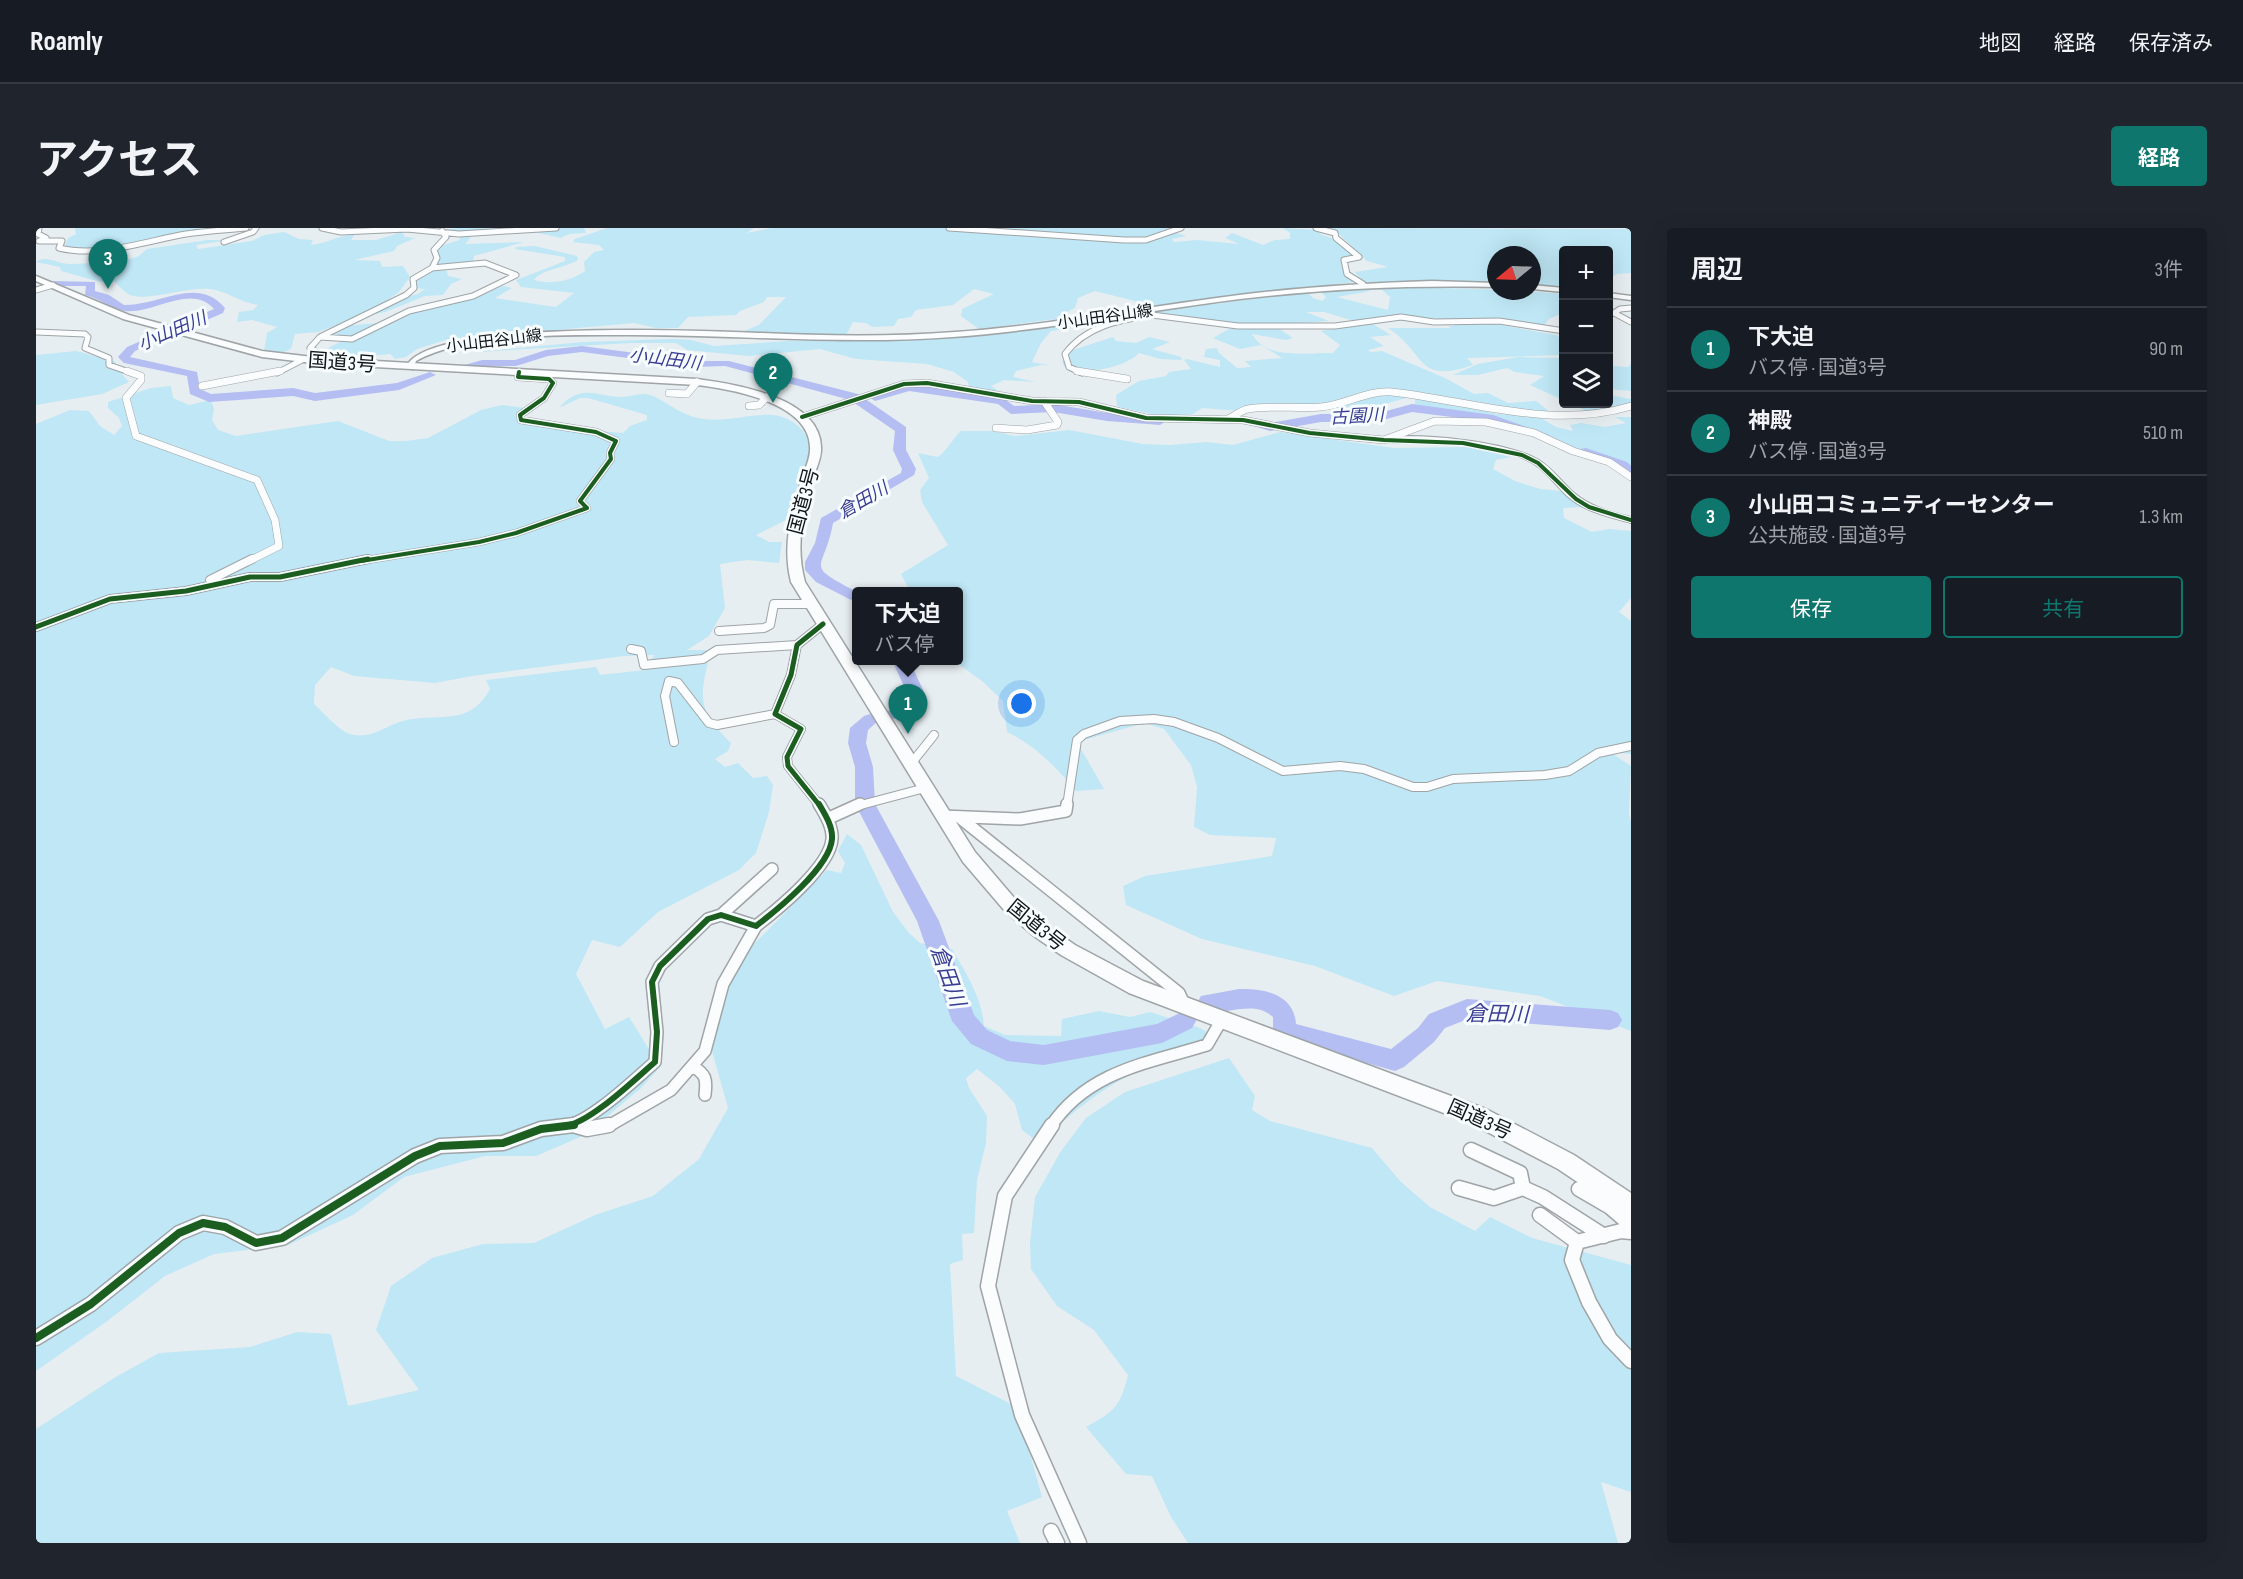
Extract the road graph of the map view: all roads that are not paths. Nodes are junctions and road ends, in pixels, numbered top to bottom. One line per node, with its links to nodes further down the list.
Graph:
1 (39, 228): 14 (street)
2 (246, 228): 14 (street)
3 (322, 228): 9 (street)
4 (450, 228): 11 (street)
5 (556, 228): 11 (street)
6 (949, 228): 7 (street)
7 (1181, 228)
8 (1316, 228): 18 (street)
9 (398, 229): 11 (street); 12 (street)
10 (254, 230): 13 (street); 15 (street)
11 (442, 231): 16 (street)
12 (378, 235)
13 (248, 237)
14 (38, 242)
15 (224, 242)
16 (432, 268): 33 (street); 33 (street)
17 (36, 278): 20 (highway, 国道3号)
18 (1363, 284): 19 (main road, 小山田谷山線); 27 (main road, 小山田谷山線)
19 (1487, 285)
20 (49, 287): 22 (street); 34 (highway, 国道3号)
21 (1541, 288): 23 (main road)
22 (36, 289)
23 (1559, 290)
24 (1613, 296): 25 (main road)
25 (1631, 298)
26 (1631, 308): 28 (street)
27 (1149, 313): 31 (street); 36 (main road, 小山田谷山線); 38 (street)
28 (1613, 313)
29 (1613, 315): 30 (street)
30 (1631, 322)
31 (1559, 330)
32 (36, 332): 52 (street)
33 (320, 337): 35 (street)
34 (302, 360): 35 (highway, 国道3号); 40 (street)
35 (342, 363): 36 (highway, 国道3号)
36 (410, 367): 37 (highway, 国道3号)
37 (519, 372): 39 (highway, 国道3号); 52 (street)
38 (1127, 379)
39 (697, 382): 41 (street); 42 (highway, 国道3号)
40 (202, 387)
41 (669, 393)
42 (767, 397): 44 (street); 46 (highway, 国道3号)
43 (1631, 405): 47 (street)
44 (749, 406)
45 (1047, 406): 46 (street); 47 (street); 48 (street)
46 (802, 417): 53 (highway, 国道3号)
47 (1228, 420): 49 (street)
48 (996, 428)
49 (1384, 440): 50 (street); 51 (street)
50 (1631, 477)
51 (1631, 520)
52 (164, 594): 55 (street)
53 (811, 604): 54 (highway, 国道3号); 56 (street)
54 (823, 624): 57 (street); 63 (highway, 国道3号)
55 (36, 627)
56 (719, 631)
57 (797, 645): 58 (street); 59 (street)
58 (631, 649)
59 (775, 714): 61 (street); 66 (street)
60 (934, 735): 63 (street)
61 (674, 742)
62 (1631, 746): 65 (street)
63 (910, 765): 64 (highway, 国道3号)
64 (925, 788): 65 (highway, 国道3号); 66 (street)
65 (950, 816): 70 (street); 70 (highway, 国道3号)
66 (829, 818): 69 (street)
67 (772, 869): 68 (street)
68 (721, 915): 69 (street); 74 (street)
69 (756, 926): 72 (street)
70 (1185, 1006): 71 (highway, 国道3号)
71 (1221, 1021): 79 (highway, 国道3号); 87 (street)
72 (692, 1066): 73 (street); 74 (street)
73 (705, 1095)
74 (573, 1125): 85 (street)
75 (1471, 1150): 77 (street)
76 (1459, 1188): 77 (street)
77 (1523, 1188): 83 (street)
78 (1579, 1189): 81 (street)
79 (1631, 1207)
80 (1540, 1215): 84 (street)
81 (1631, 1226)
82 (1631, 1232): 83 (street)
83 (1604, 1236): 84 (street)
84 (1577, 1242): 86 (street)
85 (36, 1338)
86 (1631, 1361)
87 (1079, 1543)

